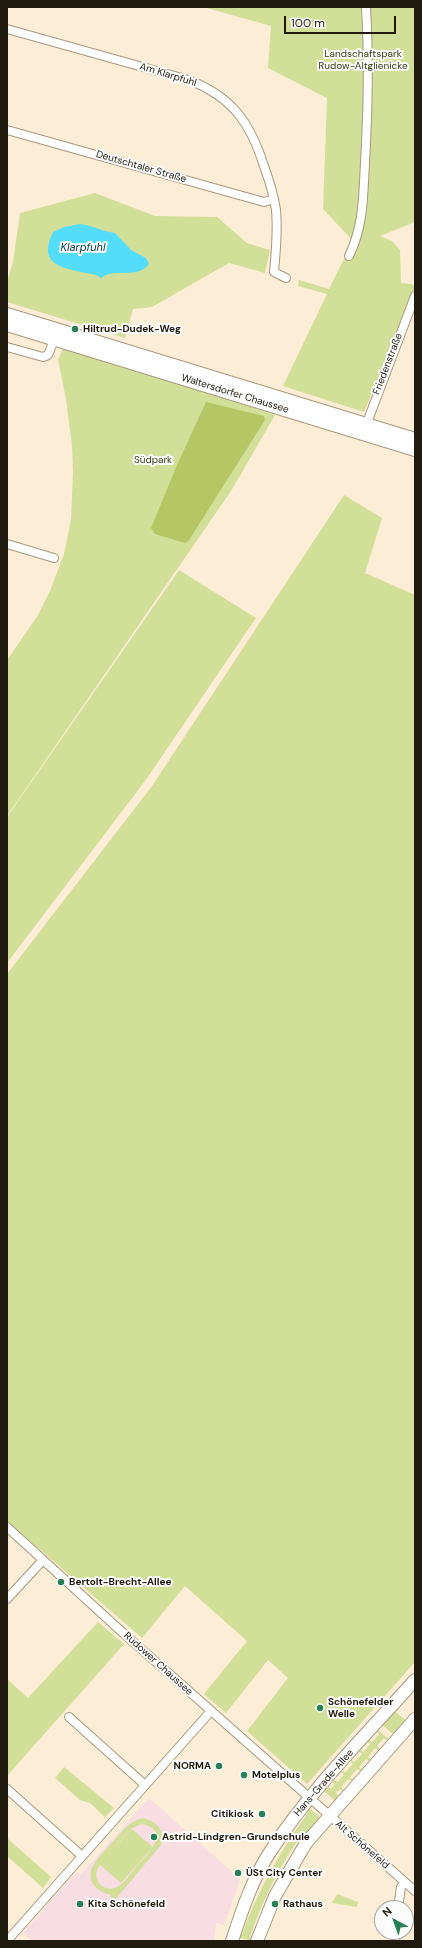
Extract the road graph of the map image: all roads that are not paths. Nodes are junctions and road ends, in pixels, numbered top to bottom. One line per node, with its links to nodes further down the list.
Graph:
1 (366, 7): 5 (street)
2 (7, 29): 4 (street, Am Klarpfuhl)
3 (7, 130): 4 (street, Deutschtaler Straße)
4 (274, 199): 6 (street, Am Klarpfuhl)
5 (349, 256)
6 (286, 278)
7 (415, 296): 12 (street, Friedenstraße)
8 (7, 314): 10 (street, Waltersdorfer Chaussee)
9 (7, 325): 10 (street, Waltersdorfer Chaussee)
10 (56, 334): 11 (street); 12 (street, Waltersdorfer Chaussee)
11 (7, 347)
12 (364, 429): 13 (street, Waltersdorfer Chaussee); 14 (street, Waltersdorfer Chaussee)
13 (415, 439)
14 (415, 450)
15 (7, 544): 16 (street)
16 (54, 558)
17 (7, 1527): 18 (street, Rudower Chaussee)
18 (43, 1560): 19 (street); 21 (street, Rudower Chaussee)
19 (7, 1599)
20 (415, 1680): 26 (street, Hans-Grade-Allee)
21 (211, 1711): 24 (street); 26 (street, Rudower Chaussee)
22 (69, 1717): 24 (street)
23 (415, 1719): 27 (street)
24 (145, 1785): 28 (street)
25 (7, 1789): 28 (street)
26 (310, 1798): 27 (street, Alt Schönefeld); 33 (street, Hans-Grade-Allee)
27 (329, 1815): 29 (street, Alt Schönefeld); 34 (street)
28 (82, 1856): 32 (street)
29 (405, 1882): 30 (street, Alt Schönefeld); 31 (street)
30 (415, 1891)
31 (399, 1900)
32 (7, 1941)
33 (232, 1941)
34 (257, 1941)

